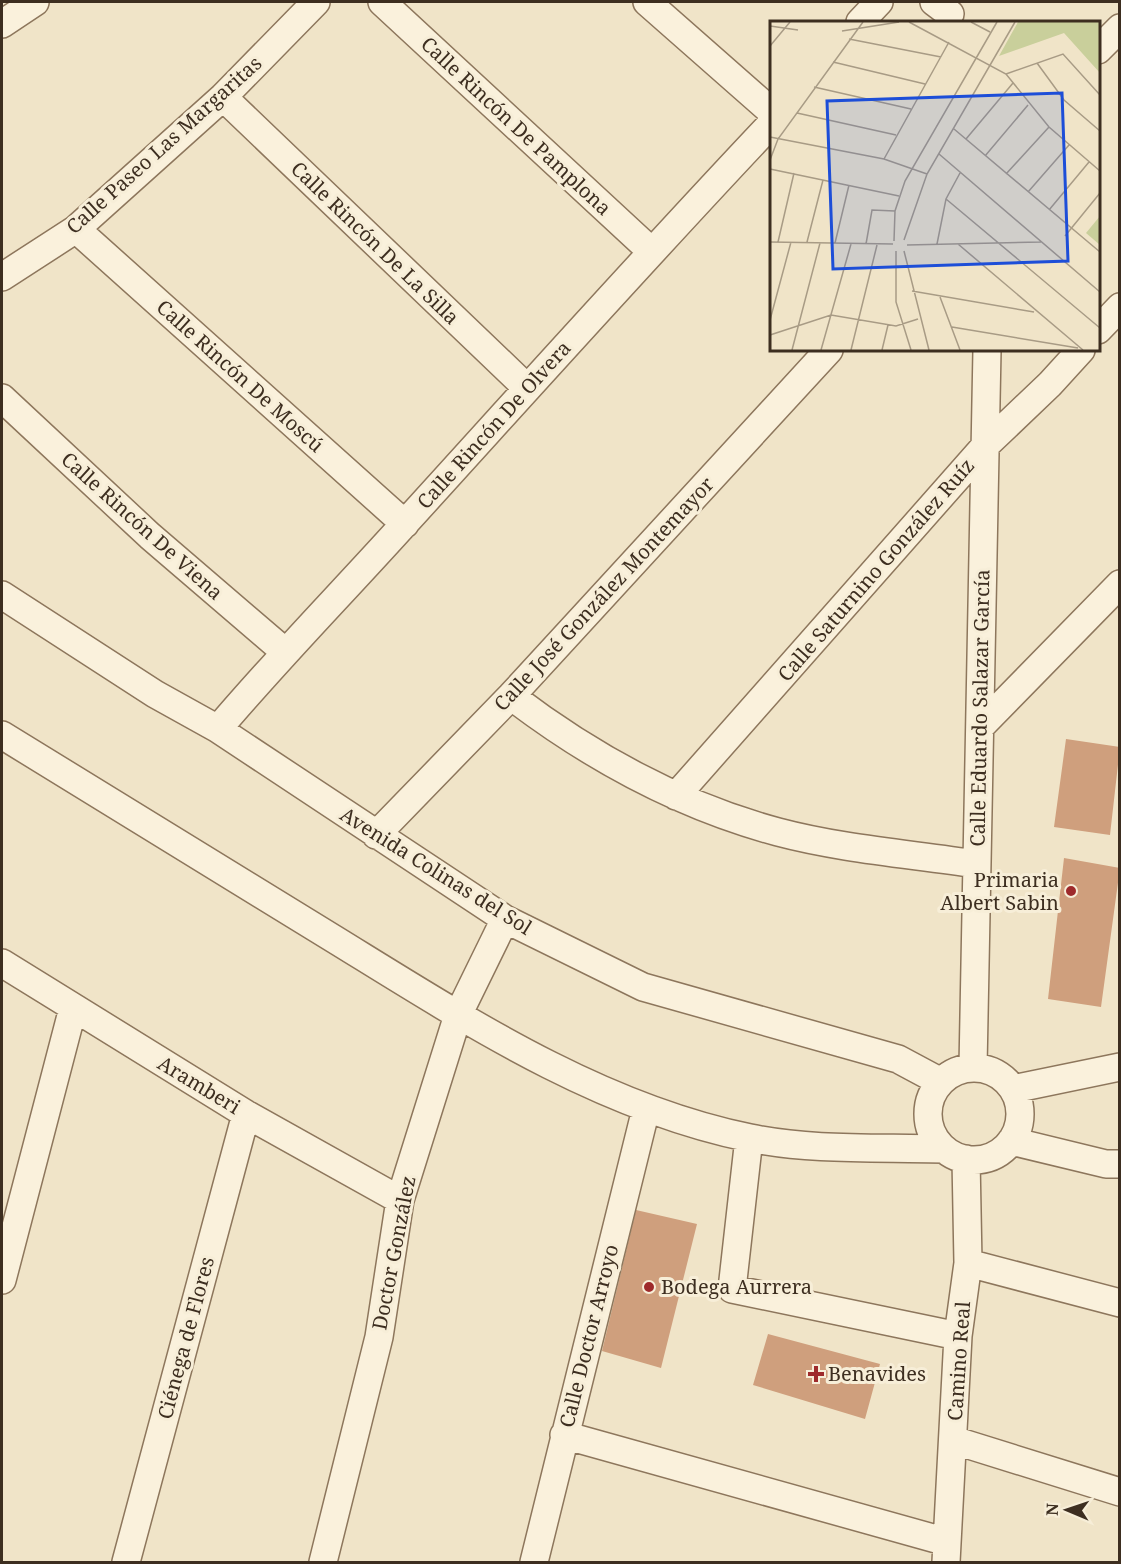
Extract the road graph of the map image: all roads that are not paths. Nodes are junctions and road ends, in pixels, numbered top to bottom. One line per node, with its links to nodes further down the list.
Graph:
1 (35, 2): 7 (street)
2 (316, 2): 10 (street, Calle Paseo Las Margaritas)
3 (382, 2): 14 (street, Calle Rincón De Pamplona)
4 (647, 2): 11 (street)
5 (879, 2): 6 (street)
6 (861, 21)
7 (2, 24)
8 (1119, 28): 9 (street)
9 (1100, 48)
10 (223, 97): 13 (street, Calle Paseo Las Margaritas); 21 (street, Calle Rincón De La Silla)
11 (770, 111)
12 (770, 124): 14 (street, Calle Rincón De Olvera)
13 (76, 229): 15 (street, Calle Paseo Las Margaritas); 24 (street, Calle Rincón De Moscú)
14 (651, 251): 21 (street, Calle Rincón De Olvera)
15 (2, 277)
16 (1119, 306): 17 (street)
17 (1100, 328)
18 (828, 351): 28 (street, Calle José González Montemayor)
19 (987, 351): 23 (street, Calle Eduardo Salazar García)
20 (1080, 351): 23 (street, Calle Saturnino González Ruíz)
21 (527, 388): 24 (street, Calle Rincón De Olvera)
22 (2, 398): 27 (street, Calle Rincón De Viena)
23 (986, 445): 29 (street, Calle Eduardo Salazar García); 32 (street, Calle Saturnino González Ruíz)
24 (405, 524): 27 (street, Calle Rincón De Olvera)
25 (1119, 584): 29 (street)
26 (2, 595): 30 (street, Avenida Colinas del Sol)
27 (284, 651): 30 (street, Calle Rincón De Olvera)
28 (511, 696): 32 (street); 33 (street, Calle José González Montemayor)
29 (980, 727): 34 (street, Calle Eduardo Salazar García)
30 (218, 729): 33 (street, Avenida Colinas del Sol)
31 (2, 735): 38 (street)
32 (676, 796): 34 (street)
33 (376, 835): 35 (street, Avenida Colinas del Sol)
34 (976, 864): 39 (street, Calle Eduardo Salazar García)
35 (505, 919): 38 (street, Doctor González); 41 (street, Avenida Colinas del Sol)
36 (2, 963): 37 (street, Aramberi)
37 (73, 1008): 44 (street, Aramberi); 51 (street)
38 (458, 1015): 43 (street); 49 (street, Doctor González)
39 (973, 1067): 41 (street); 42 (street)
40 (1119, 1067): 42 (street)
41 (941, 1082): 47 (street)
42 (1013, 1089): 46 (street)
43 (646, 1109): 45 (street); 54 (street, Calle Doctor Arroyo)
44 (246, 1114): 49 (street, Aramberi); 58 (street, Ciénega de Flores)
45 (749, 1138): 47 (street); 53 (street)
46 (1011, 1141): 47 (street); 48 (street)
47 (955, 1154): 50 (street, Camino Real)
48 (1119, 1164)
49 (400, 1200): 59 (street, Doctor González)
50 (968, 1263): 52 (street); 53 (street, Camino Real)
51 (2, 1280)
52 (1119, 1303)
53 (958, 1336): 55 (street, Camino Real)
54 (564, 1435): 57 (street); 60 (street, Calle Doctor Arroyo)
55 (953, 1440): 56 (street); 57 (street, Camino Real)
56 (1119, 1492)
57 (946, 1552)
58 (126, 1563)
59 (323, 1563)
60 (534, 1563)

